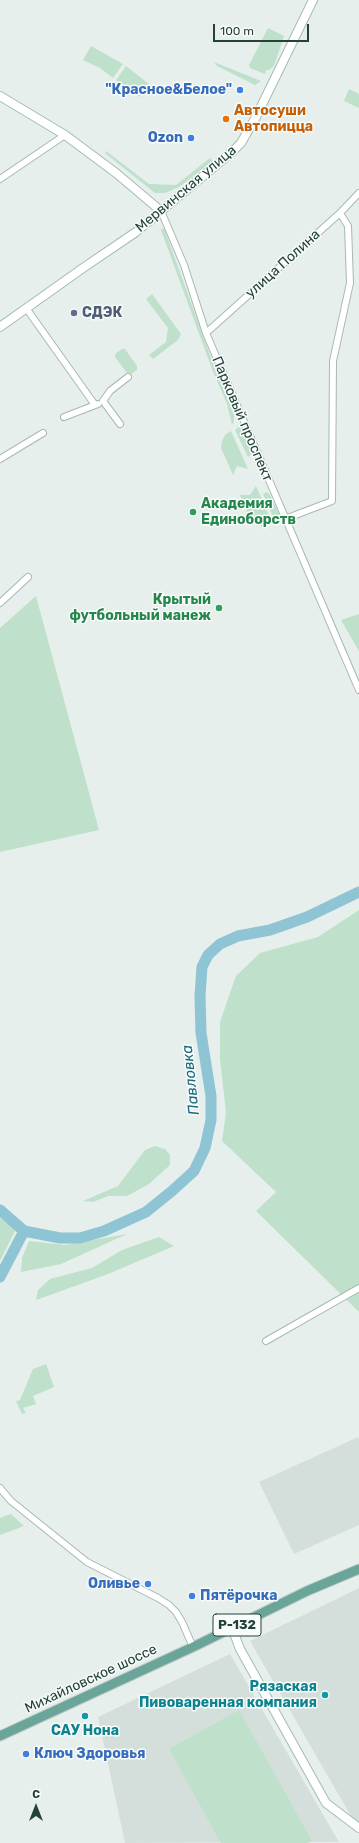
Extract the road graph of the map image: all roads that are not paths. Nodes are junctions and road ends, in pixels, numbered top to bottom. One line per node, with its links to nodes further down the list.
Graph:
1 (313, 0): 6 (street, Мервинская улица)
2 (0, 96): 3 (street)
3 (64, 135): 4 (street); 6 (street)
4 (0, 179)
5 (359, 193): 7 (street, улица Полина)
6 (161, 211): 8 (street, Мервинская улица); 10 (street, Парковый проспект)
7 (340, 213): 10 (street, улица Полина); 18 (street)
8 (26, 308): 9 (street, Мервинская улица); 13 (street)
9 (0, 327)
10 (206, 333): 18 (street, Парковый проспект)
11 (128, 377): 12 (street)
12 (103, 401): 13 (street); 15 (street)
13 (95, 405): 14 (street)
14 (64, 417)
15 (120, 424)
16 (42, 433): 17 (street)
17 (0, 459)
18 (285, 519): 21 (street, Парковый проспект)
19 (28, 577): 20 (street)
20 (0, 603)
21 (359, 690)
22 (359, 1288): 23 (street)
23 (266, 1341)
24 (0, 1488): 27 (street)
25 (359, 1569): 26 (main road, Михайловское шоссе / Р-132)
26 (232, 1628): 27 (main road, Михайловское шоссе / Р-132); 29 (street)
27 (193, 1647): 28 (main road, Михайловское шоссе / Р-132)
28 (0, 1736)
29 (359, 1828)

